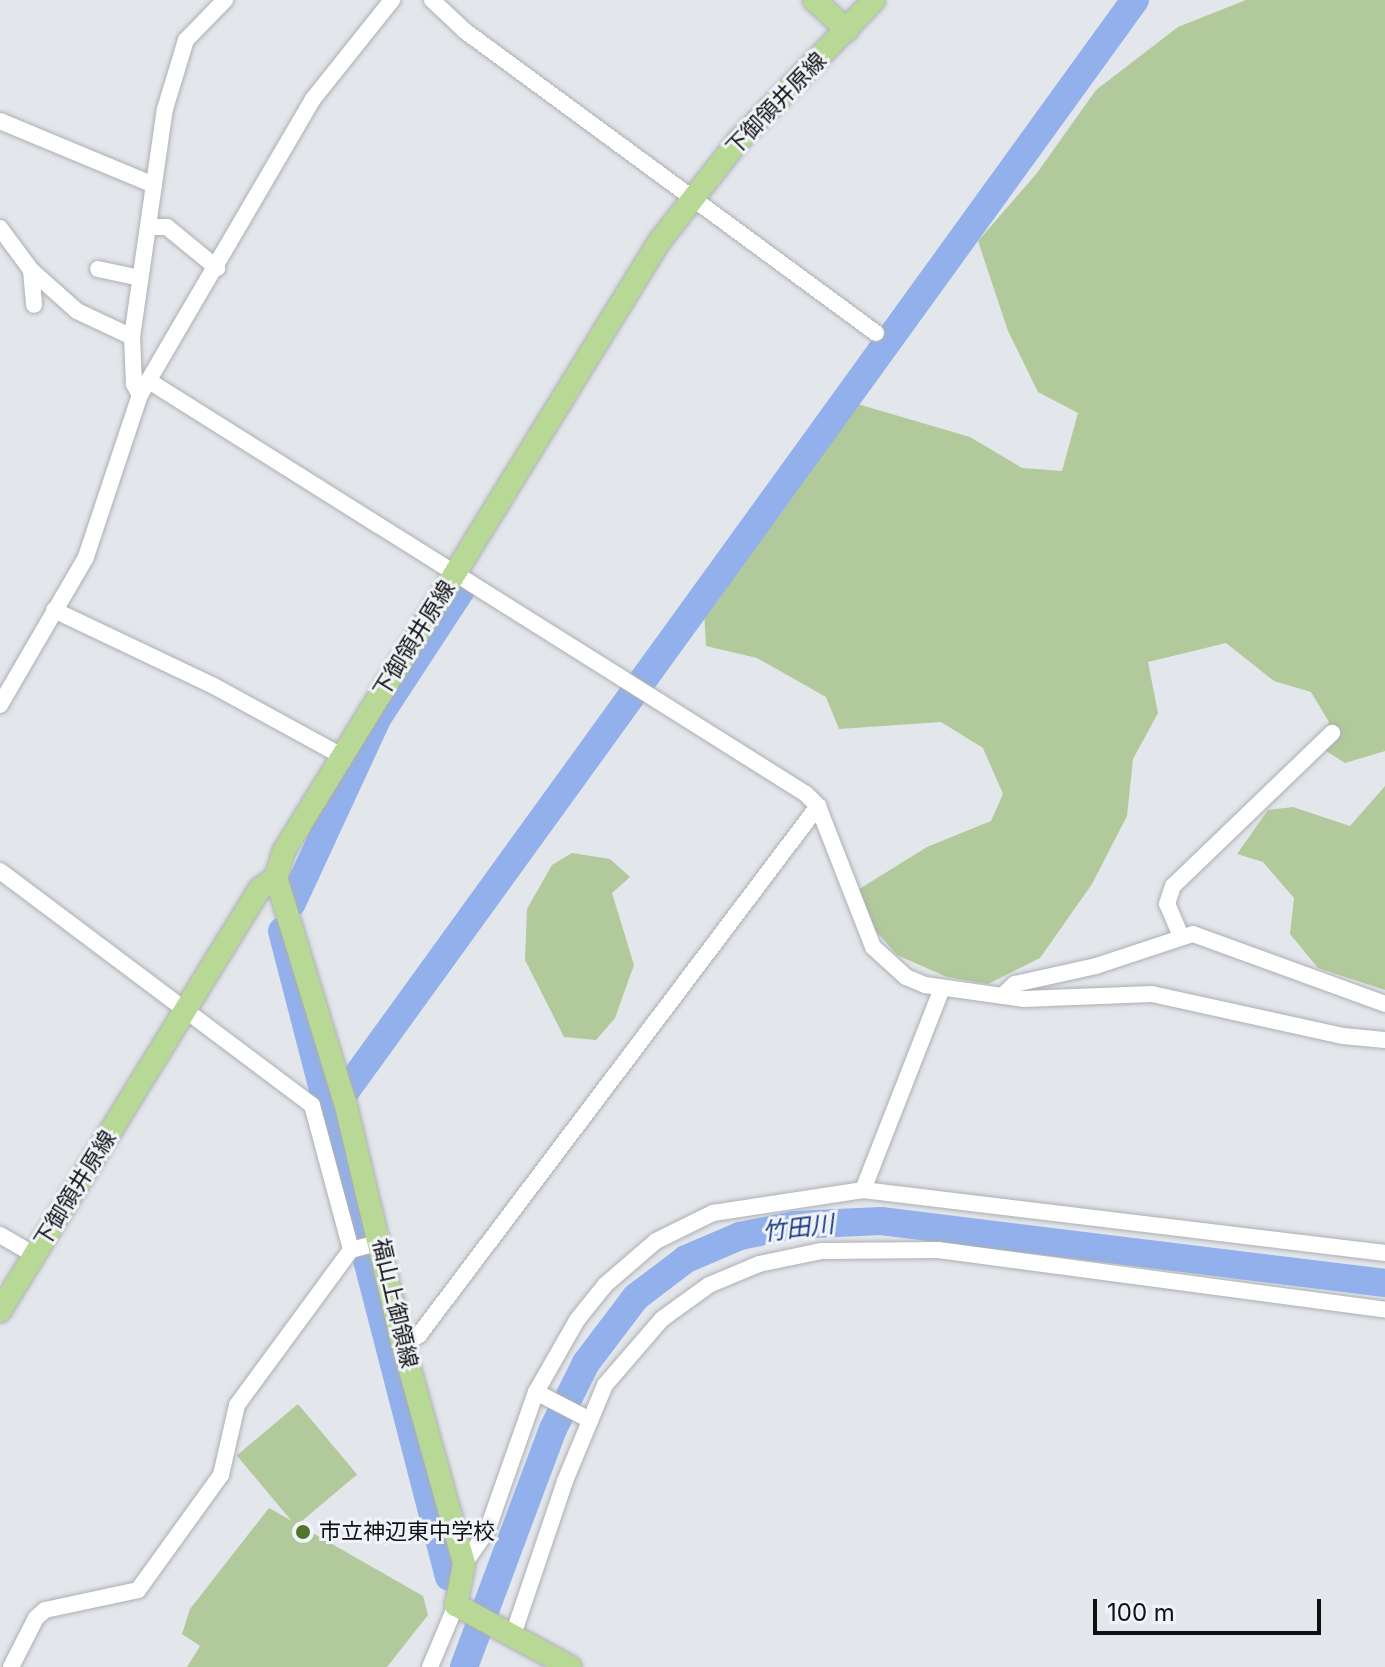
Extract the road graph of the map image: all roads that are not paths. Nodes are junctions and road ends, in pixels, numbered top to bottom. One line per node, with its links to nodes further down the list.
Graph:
1 (225, 0): 8 (street)
2 (392, 0): 12 (street)
3 (432, 0): 9 (street)
4 (814, 0): 6 (main road)
5 (874, 0): 6 (main road, 下御領井原線)
6 (847, 30): 9 (main road, 下御領井原線)
7 (0, 121): 8 (street)
8 (154, 185): 10 (street)
9 (690, 197): 19 (street); 21 (main road, 下御領井原線)
10 (148, 227): 12 (street); 15 (street)
11 (0, 228): 14 (street)
12 (217, 268): 20 (street)
13 (98, 269): 15 (street)
14 (31, 270): 17 (street); 18 (street)
15 (140, 278): 18 (street)
16 (74, 298): 18 (street)
17 (34, 305)
18 (132, 332): 20 (street)
19 (876, 333)
20 (145, 388): 21 (street); 22 (street)
21 (456, 572): 25 (main road, 下御領井原線); 26 (street)
22 (54, 610): 23 (street); 25 (street)
23 (0, 705)
24 (1332, 733): 29 (street)
25 (342, 756): 28 (main road, 下御領井原線)
26 (818, 806): 30 (street); 43 (street)
27 (0, 871): 33 (street)
28 (276, 877): 33 (main road, 下御領井原線); 37 (main road, 福山上御領線)
29 (1180, 934): 31 (street); 32 (street)
30 (942, 988): 31 (street); 35 (street)
31 (1002, 996): 34 (street)
32 (1385, 1004)
33 (187, 1010): 38 (street); 40 (main road, 下御領井原線)
34 (1385, 1040)
35 (863, 1190): 39 (street); 44 (street)
36 (0, 1235): 40 (street)
37 (377, 1243): 38 (street); 43 (main road, 福山上御領線)
38 (352, 1250): 49 (street)
39 (1385, 1253)
40 (34, 1255): 42 (main road, 下御領井原線)
41 (1385, 1310): 45 (street)
42 (0, 1311)
43 (403, 1345): 46 (main road, 福山上御領線)
44 (538, 1393): 45 (street); 46 (street)
45 (586, 1417): 48 (street)
46 (464, 1564): 47 (main road, 福山上御領線)
47 (460, 1608): 48 (main road); 50 (street)
48 (511, 1631): 51 (main road)
49 (11, 1667)
50 (430, 1667)
51 (570, 1667)

